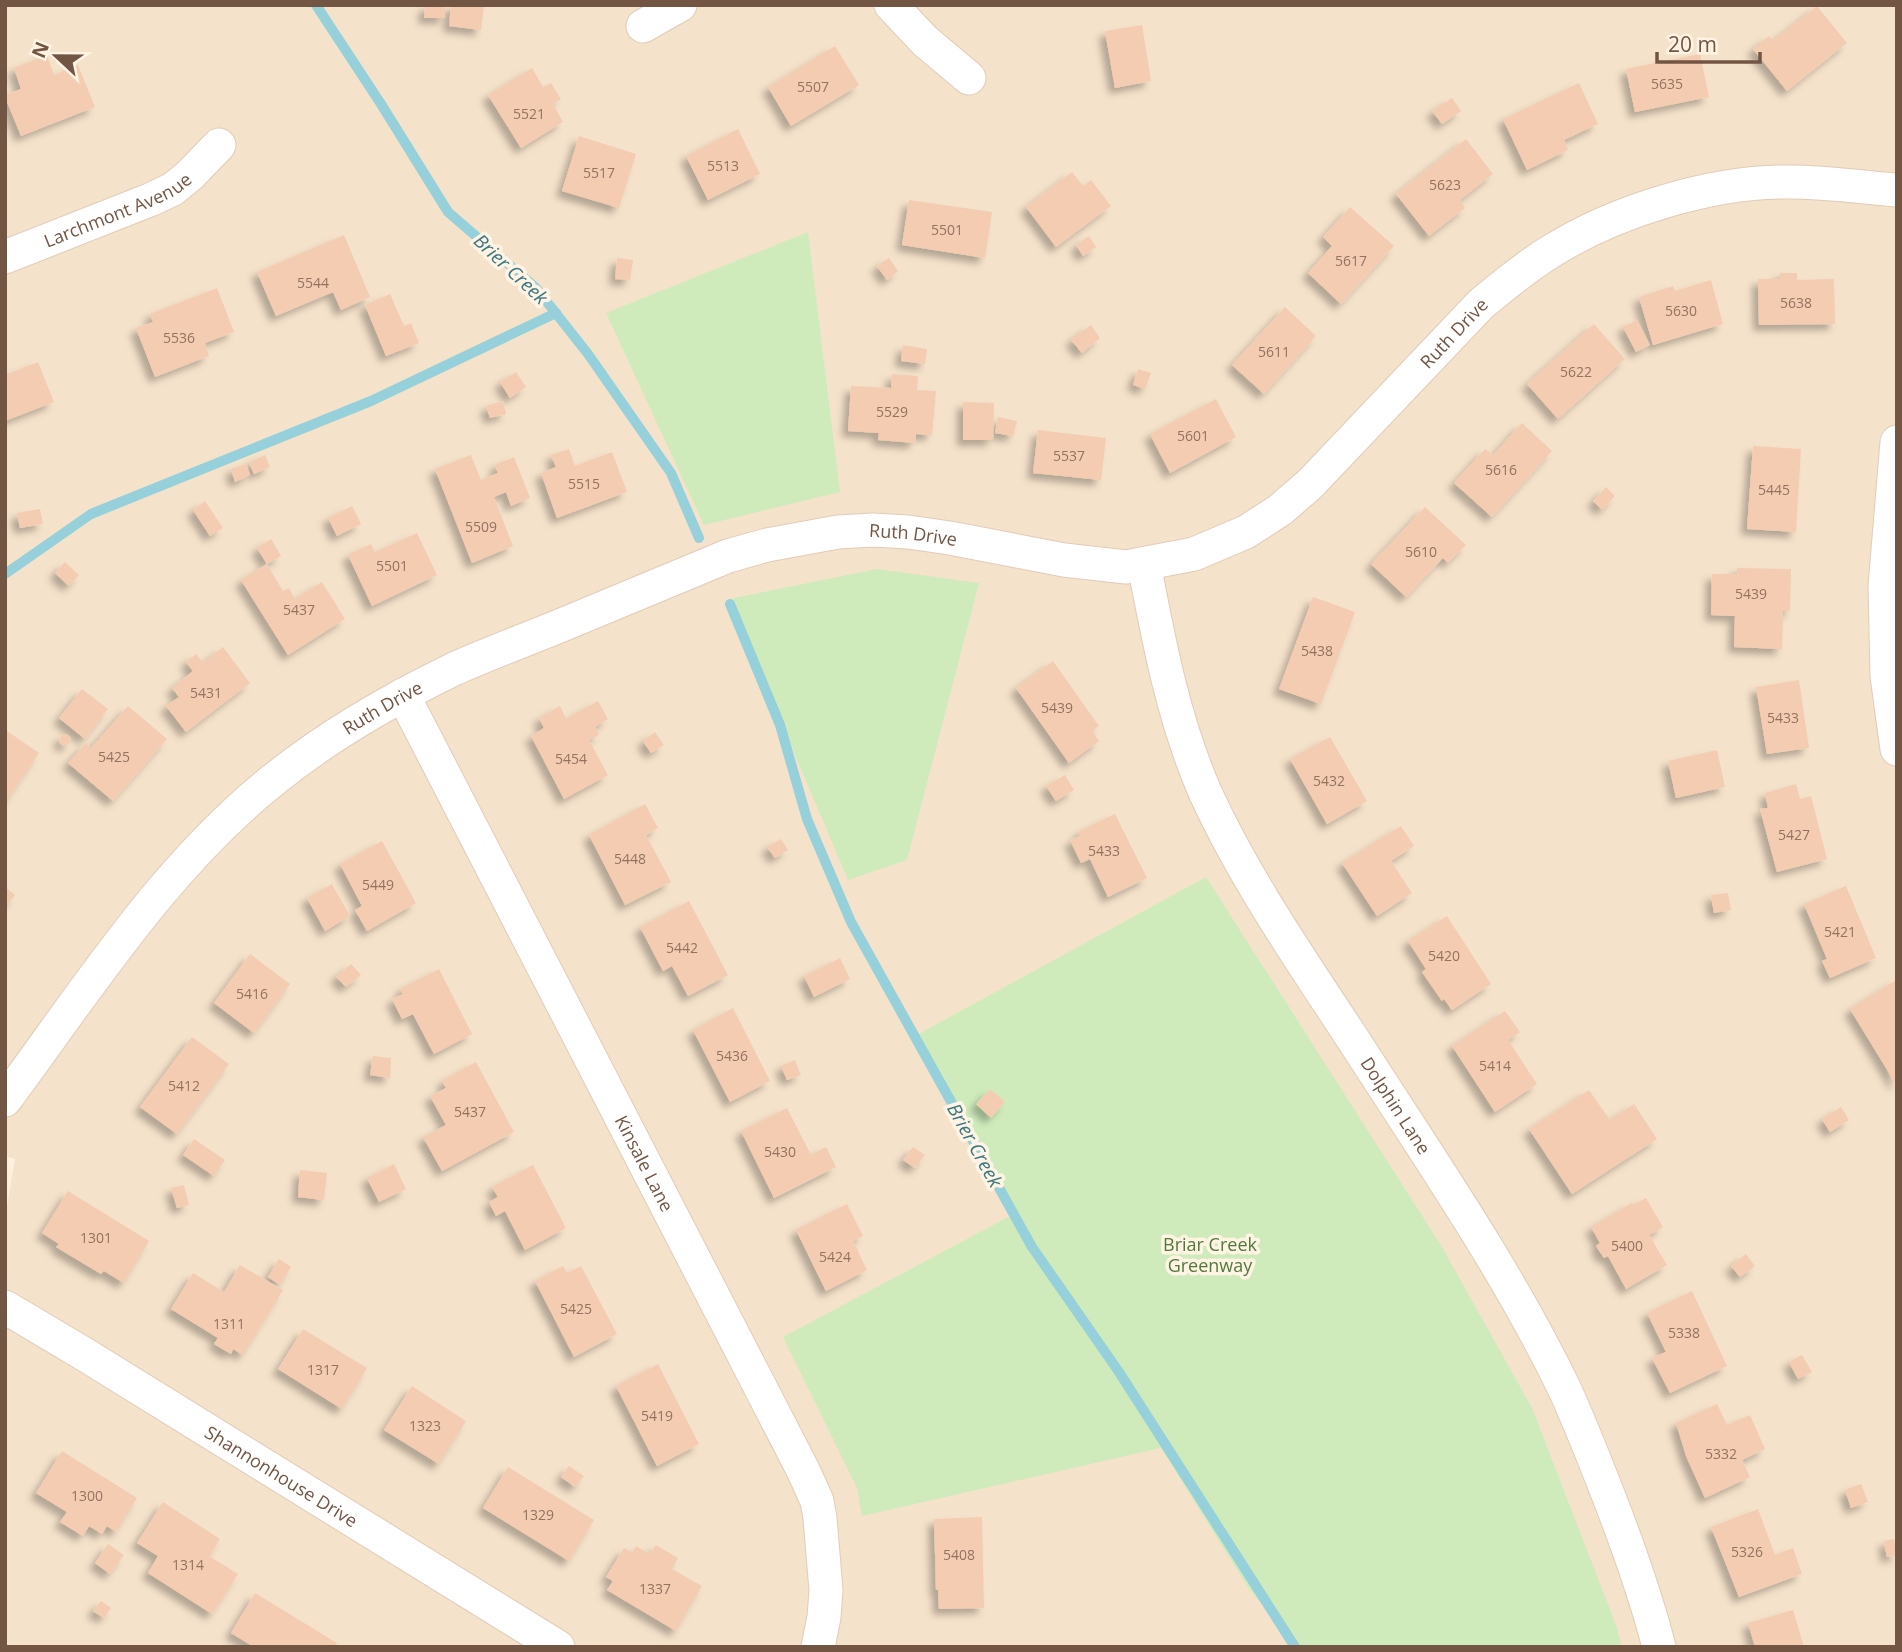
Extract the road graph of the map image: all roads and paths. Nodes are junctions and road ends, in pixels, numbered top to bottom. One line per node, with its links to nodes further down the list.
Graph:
1 (680, 5): 3 (street)
2 (891, 5): 4 (street)
3 (643, 26)
4 (970, 78)
5 (219, 145): 7 (street, Larchmont Avenue)
6 (1897, 190): 9 (street, Ruth Drive)
7 (5, 257)
8 (1897, 442): 11 (street)
9 (1143, 564): 10 (street, Ruth Drive); 16 (street, Dolphin Lane)
10 (402, 695): 12 (street, Ruth Drive); 15 (street, Kinsale Lane)
11 (1897, 749)
12 (5, 1100)
13 (5, 1307): 14 (street, Shannonhouse Drive)
14 (558, 1647)
15 (818, 1647)
16 (1659, 1647)

